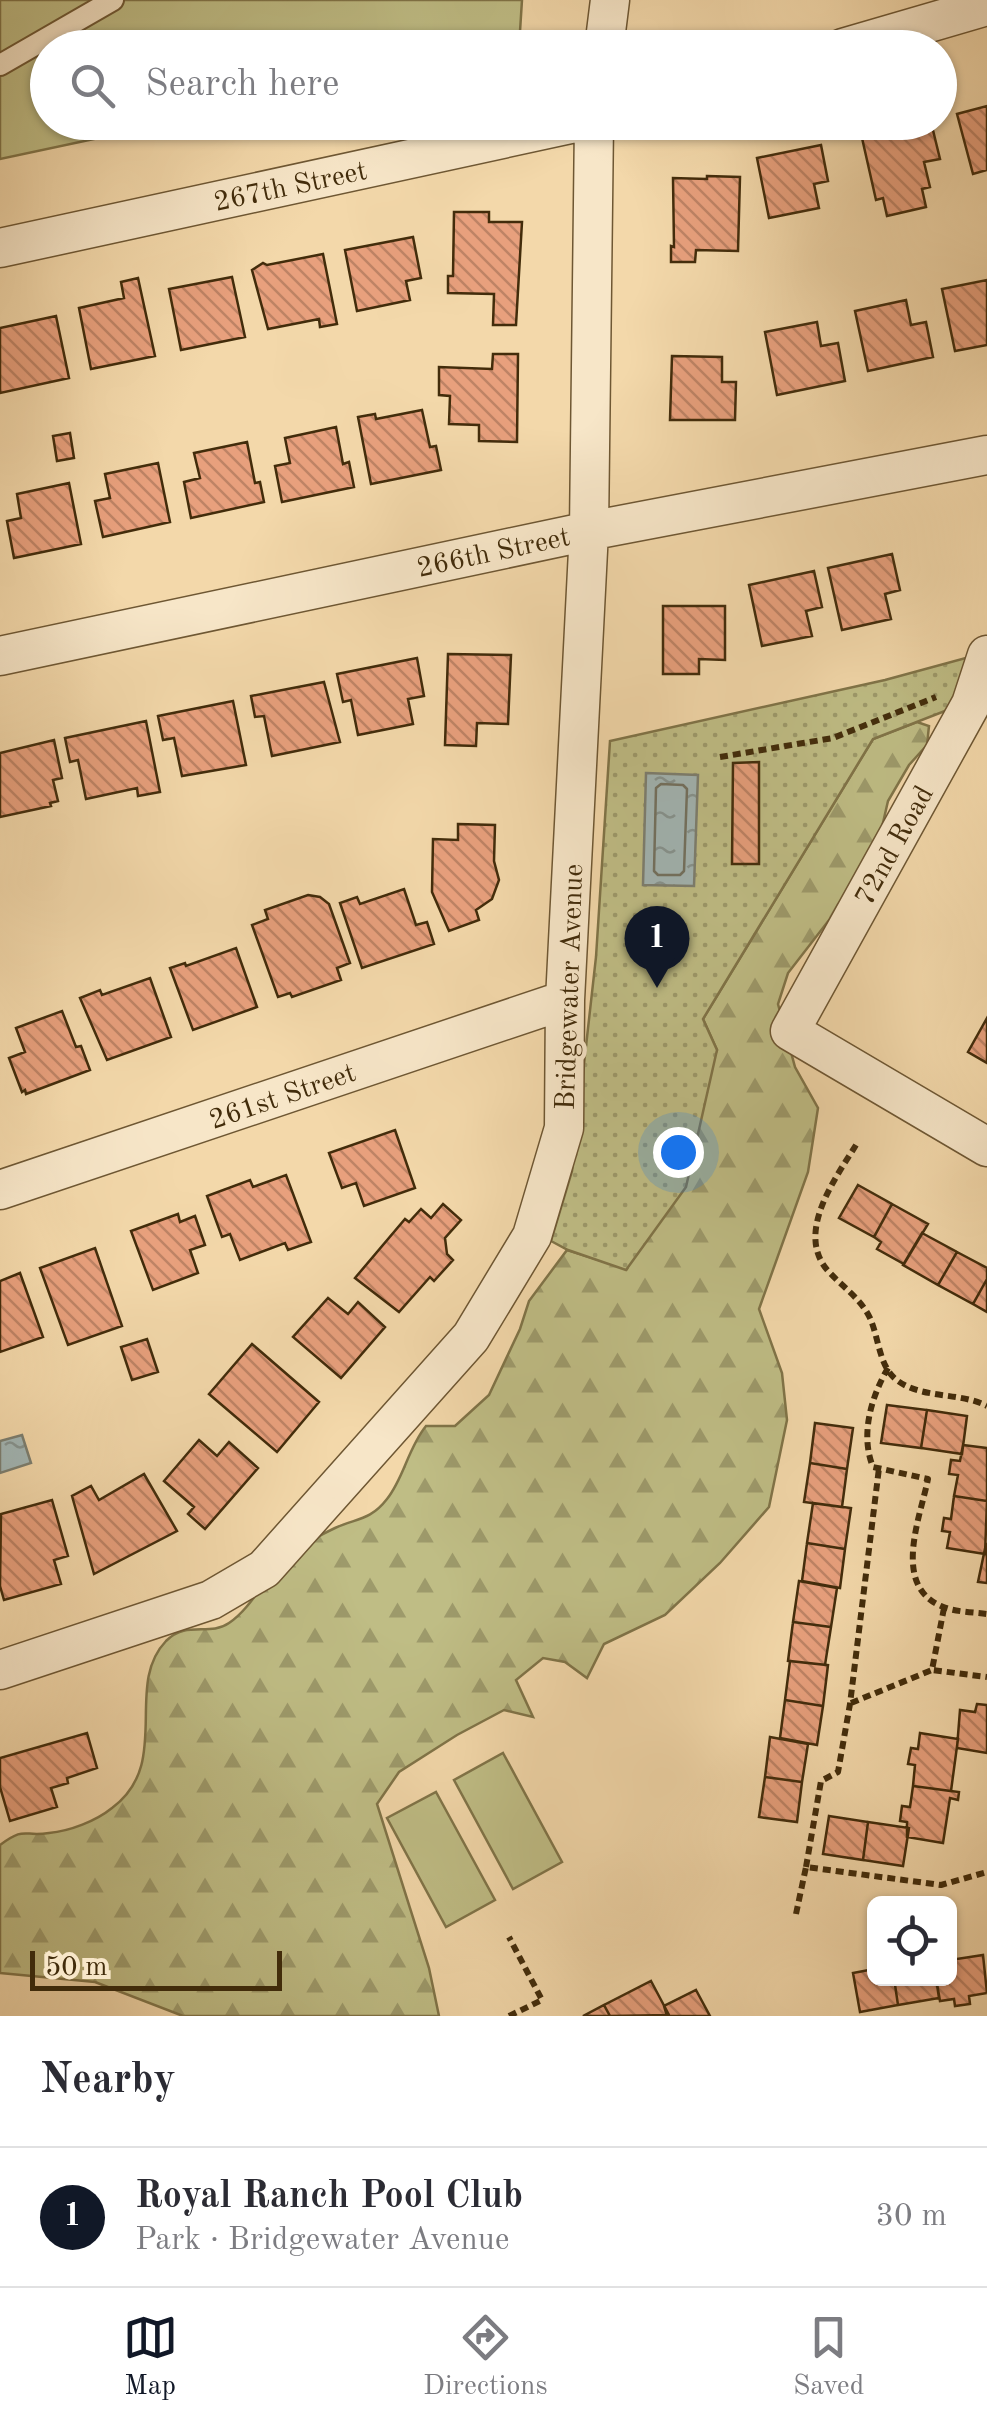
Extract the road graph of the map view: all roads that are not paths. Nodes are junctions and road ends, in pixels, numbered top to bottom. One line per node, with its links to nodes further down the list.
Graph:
1 (113, 0): 4 (lane)
2 (610, 0): 5 (street)
3 (987, 6): 6 (street)
4 (61, 30)
5 (606, 30)
6 (905, 30)
7 (30, 48): 8 (lane)
8 (0, 65)
9 (497, 140): 11 (street, 267th Street)
10 (594, 140): 13 (street, Bridgewater Avenue)
11 (0, 248)
12 (987, 455): 13 (street, 266th Street)
13 (589, 531): 14 (street, 266th Street); 16 (street, Bridgewater Avenue)
14 (0, 656)
15 (983, 668): 17 (street, 72nd Road)
16 (565, 1000): 18 (street, 261st Street); 19 (street, Bridgewater Avenue)
17 (987, 1147)
18 (0, 1190)
19 (0, 1670)

